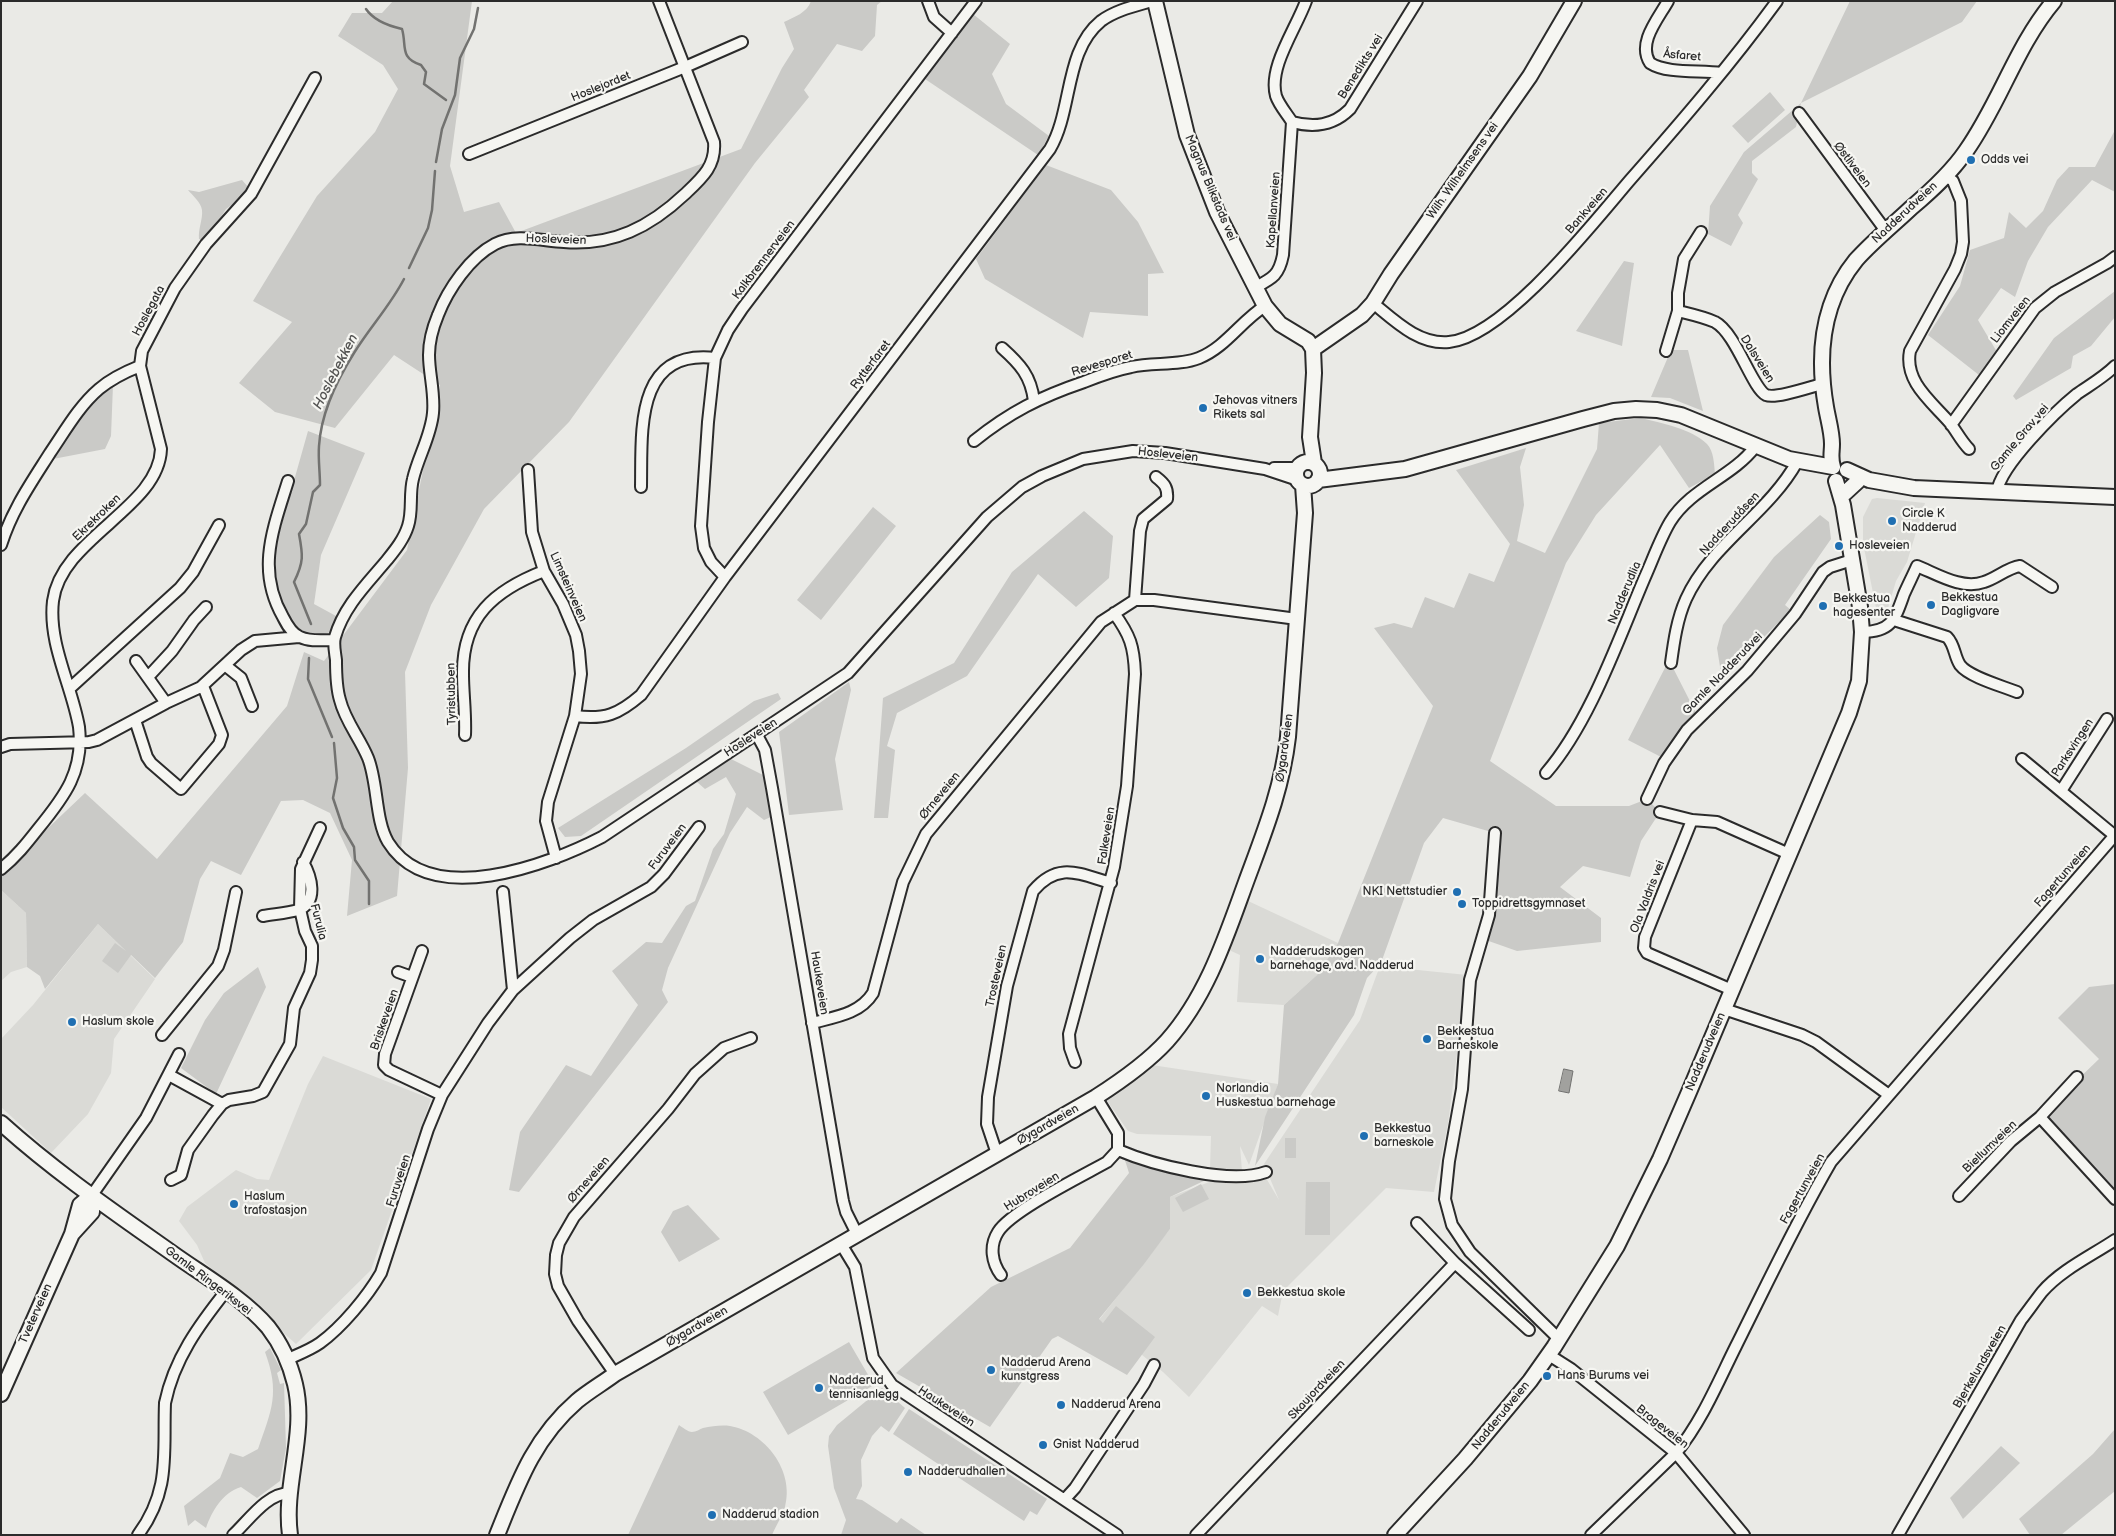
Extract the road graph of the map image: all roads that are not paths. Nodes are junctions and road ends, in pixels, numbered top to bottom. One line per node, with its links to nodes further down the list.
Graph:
1 (928, 1): 11 (street)
2 (976, 1): 11 (street, Kalkbrennerveien)
3 (1153, 1): 23 (street, Magnus Blikstads vei); 52 (street, Rytterfaret)
4 (1306, 1): 17 (street)
5 (1417, 1): 17 (street, Benedikts vei)
6 (1574, 1): 24 (street, Wilh. Wilhelmsens vei)
7 (1668, 1): 14 (street, Åsfaret)
8 (1777, 1): 14 (street, Bankveien)
9 (2054, 1): 19 (street, Nadderudveien)
10 (662, 2): 13 (street, Hosleveien)
11 (952, 33): 30 (street, Kalkbrennerveien)
12 (742, 42): 13 (street, Hoslejordet)
13 (685, 67): 18 (street, Hoslejordet); 61 (street, Hosleveien)
14 (1721, 73): 24 (street, Bankveien)
15 (315, 78): 31 (street, Hoslegata)
16 (1799, 113): 20 (street, Østliveien)
17 (1292, 122): 23 (street, Kapellanveien)
18 (469, 154)
19 (1946, 176): 20 (street, Nadderudveien); 35 (street)
20 (1886, 231): 33 (street, Nadderudveien)
21 (1701, 232): 26 (street)
22 (2115, 257): 35 (street, Liomveien)
23 (1256, 287): 25 (street, Magnus Blikstads vei)
24 (1373, 303): 27 (street, Wilh. Wilhelmsens vei)
25 (1265, 306): 27 (street, Magnus Blikstads vei); 34 (street, Revesporet)
26 (1678, 311): 29 (street); 33 (street, Dalsveien)
27 (1310, 345): 41 (street, Øygardveien)
28 (1002, 348): 34 (street)
29 (1666, 352)
30 (715, 358): 45 (street); 52 (street, Kalkbrennerveien)
31 (140, 366): 49 (street); 67 (street, Ekrekroken)
32 (2115, 366): 46 (street, Gamle Grav vei)
33 (1822, 384): 43 (street, Nadderudveien)
34 (1034, 401): 36 (street, Revesporet)
35 (1951, 425): 38 (street)
36 (974, 441)
37 (1755, 447): 39 (street, Hosleveien); 41 (street, Hosleveien); 79 (street, Nadderudlia)
38 (1969, 448)
39 (1800, 463): 43 (street, Hosleveien); 63 (street, Nadderudåsen)
40 (528, 470): 51 (street, Limsteinveien)
41 (1309, 474): 57 (street, Øygardveien); 75 (street, Hosleveien)
42 (1156, 477): 54 (street)
43 (1844, 478): 46 (street, Hosleveien); 50 (street, Nadderudveien)
44 (288, 481): 60 (street)
45 (641, 487)
46 (1997, 492): 47 (street, Hosleveien)
47 (2115, 497)
48 (219, 525): 67 (street)
49 (1, 545)
50 (1852, 560): 59 (street, Nadderudveien); 81 (street, Gamle Nadderudvei)
51 (544, 571): 71 (street, Limsteinveien); 74 (street, Tyristubben)
52 (725, 577): 71 (street, Rytterfaret)
53 (2052, 587): 58 (street)
54 (1135, 600): 56 (street, Ørneveien); 57 (street)
55 (206, 607): 65 (street)
56 (1114, 613): 91 (street, Falkeveien); 102 (street, Ørneveien)
57 (1297, 619): 111 (street, Øygardveien)
58 (1894, 620): 59 (street); 68 (street)
59 (1862, 632): 88 (street, Nadderudveien)
60 (299, 637): 61 (street); 64 (street)
61 (334, 640): 89 (street, Hosleveien)
62 (136, 661): 65 (street)
63 (1671, 663)
64 (226, 666): 66 (street); 70 (street)
65 (148, 677): 69 (street)
66 (204, 686): 69 (street); 73 (street)
67 (69, 689): 76 (street, Ekrekroken)
68 (2016, 692)
69 (166, 703): 73 (street)
70 (252, 706)
71 (575, 716): 89 (street, Limsteinveien)
72 (2107, 719): 80 (street, Parksvingen)
73 (135, 720): 76 (street)
74 (465, 735)
75 (757, 735): 89 (street, Hosleveien); 102 (street, Haukeveien)
76 (81, 742): 77 (street); 90 (street, Ekrekroken)
77 (1, 746)
78 (2022, 759): 80 (street, Parksvingen)
79 (1546, 773)
80 (2061, 790): 87 (street, Parksvingen)
81 (1647, 799)
82 (1660, 812): 83 (street)
83 (1692, 820): 88 (street); 100 (street, Ola Valdris vei)
84 (699, 827): 99 (street, Furuveien)
85 (320, 828): 94 (street, Furulia)
86 (1495, 833): 130 (street)
87 (2115, 835): 110 (street, Fagertunveien)
88 (1789, 854): 100 (street, Nadderudveien)
89 (556, 858)
90 (1, 869)
91 (1111, 883): 106 (street, Falkeveien); 116 (street, Trosteveien)
92 (236, 892): 103 (street)
93 (503, 892): 99 (street)
94 (300, 909): 95 (street); 112 (street, Furulia)
95 (263, 916)
96 (422, 950): 98 (street, Briskeveien)
97 (398, 972): 98 (street, Briskeveien)
98 (412, 977): 109 (street, Briskeveien)
99 (514, 990): 109 (street, Furuveien)
100 (1732, 990): 101 (street, Nadderudveien)
101 (1724, 1009): 110 (street); 130 (street, Nadderudveien)
102 (812, 1023): 123 (street, Haukeveien)
103 (162, 1035)
104 (751, 1038): 134 (street, Ørneveien)
105 (180, 1054): 107 (street)
106 (1075, 1062)
107 (169, 1075): 112 (street); 119 (street)
108 (2076, 1077): 113 (street, Biellumveien)
109 (442, 1095): 132 (street, Furuveien)
110 (1889, 1095): 136 (street, Fagertunveien)
111 (1096, 1097): 115 (street); 116 (street, Øygardveien)
112 (222, 1104): 118 (street)
113 (2040, 1117): 120 (street, Biellumveien); 121 (street)
114 (1, 1122): 119 (street, Gamle Ringeriksvei)
115 (1118, 1150): 117 (street); 127 (street, Hubroveien)
116 (997, 1154): 123 (street, Øygardveien)
117 (1266, 1172)
118 (171, 1180)
119 (92, 1195): 128 (street, Gamle Ringeriksvei); 135 (street, Tveterveien)
120 (1958, 1196)
121 (2115, 1199)
122 (1417, 1223): 126 (street)
123 (857, 1234): 125 (street, Øygardveien)
124 (2115, 1240): 148 (street, Bjerkelundsveien)
125 (842, 1244): 134 (street, Øygardveien); 138 (street, Haukeveien)
126 (1456, 1263): 129 (street); 144 (street, Skaujordveien)
127 (1001, 1275)
128 (226, 1291): 132 (street, Gamle Ringeriksvei); 139 (street)
129 (1529, 1330)
130 (1559, 1340): 131 (street, Nadderudveien)
131 (1549, 1354): 136 (street, Brageveien); 145 (street, Nadderudveien)
132 (288, 1358): 137 (street, Gamle Ringeriksvei)
133 (1154, 1365): 138 (street)
134 (615, 1374): 142 (street, Øygardveien)
135 (1, 1394)
136 (1676, 1453): 146 (street, Fagertunveien); 147 (street, Brageveien)
137 (290, 1493): 140 (street); 141 (street, Gamle Ringeriksvei)
138 (1065, 1499): 143 (street, Haukeveien)
139 (138, 1535)
140 (233, 1535)
141 (290, 1535)
142 (497, 1535)
143 (1118, 1535)
144 (1196, 1535)
145 (1395, 1535)
146 (1591, 1535)
147 (1744, 1535)
148 (1898, 1535)

